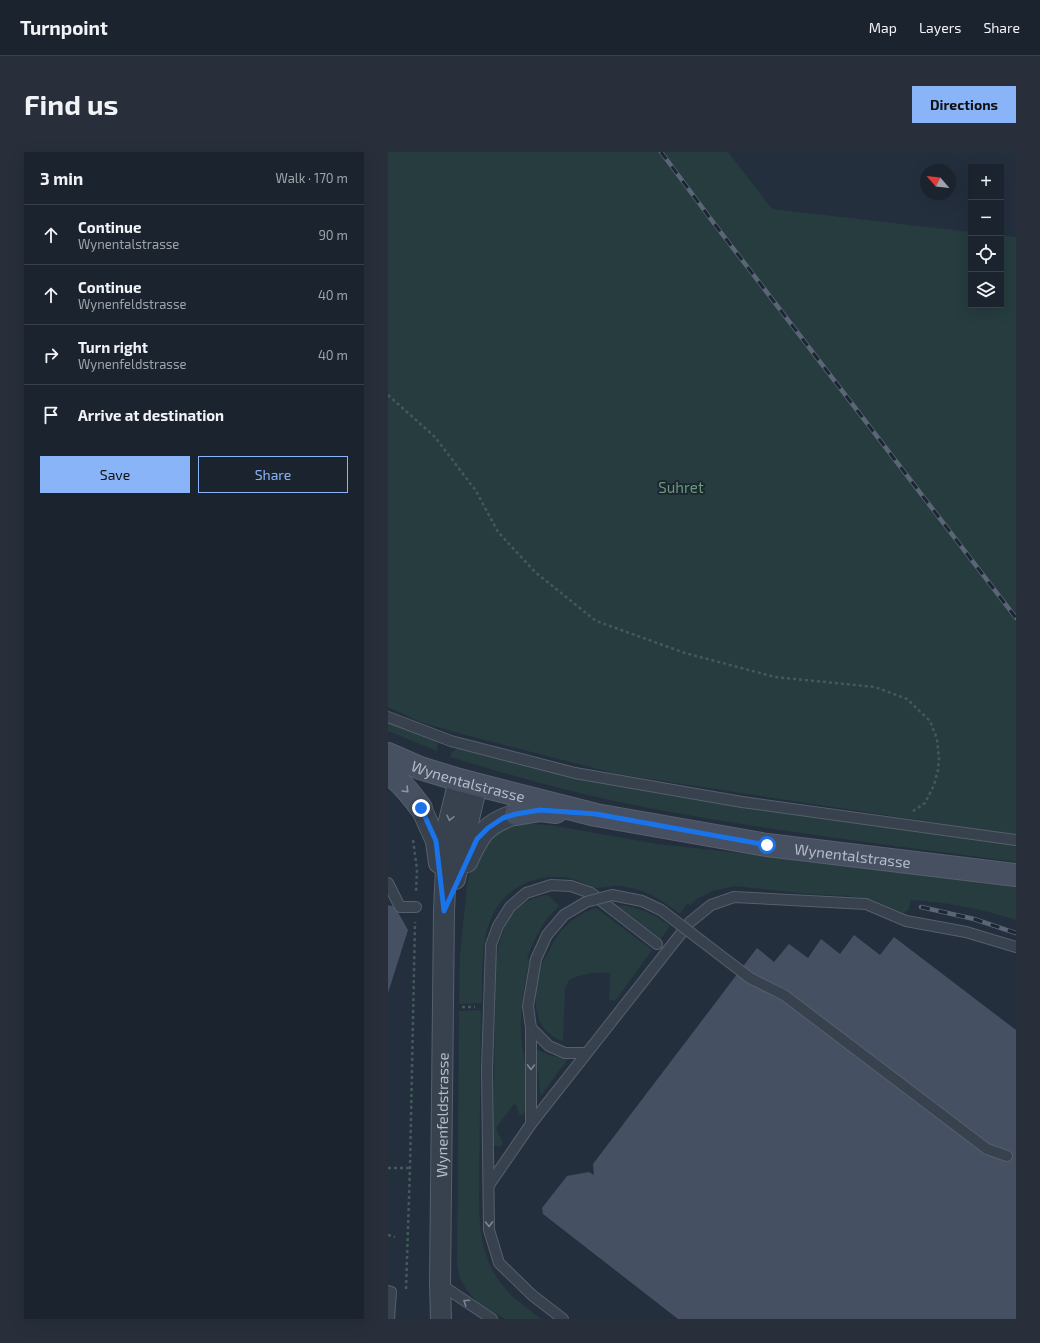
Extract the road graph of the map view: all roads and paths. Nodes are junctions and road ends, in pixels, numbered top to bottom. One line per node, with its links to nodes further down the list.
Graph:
1 (388, 395): 9 (path)
2 (388, 717): 9 (lane)
3 (388, 754): 5 (main road, Wynentalstrasse)
4 (388, 773): 6 (main road, Wynentalstrasse, one-way to 6)
5 (468, 782): 8 (main road, Wynentalstrasse); 14 (street, Wynenfeldstrasse)
6 (421, 808): 14 (street, Wynenfeldstrasse)
7 (516, 814): 8 (main road, Wynentalstrasse); 14 (street, Wynenfeldstrasse)
8 (596, 814): 12 (main road, Wynentalstrasse)
9 (894, 824): 11 (lane)
10 (413, 838): 15 (path)
11 (1016, 840)
12 (1016, 875)
13 (388, 883): 15 (lane)
14 (448, 903): 18 (street, Wynenfeldstrasse)
15 (416, 907): 25 (path)
16 (657, 944): 19 (lane)
17 (1016, 947): 21 (lane)
18 (443, 1007): 19 (path); 29 (street, Wynenfeldstrasse)
19 (488, 1007): 26 (lane)
20 (532, 1028): 21 (lane); 22 (lane, one-way to 22); 23 (lane, bridge)
21 (586, 1053): 22 (lane)
22 (531, 1124): 26 (lane)
23 (1007, 1156)
24 (388, 1168): 25 (path)
25 (410, 1168): 31 (path)
26 (489, 1185): 35 (lane, one-way to 35)
27 (388, 1236): 28 (path)
28 (395, 1237)
29 (440, 1284): 33 (street, Wynenfeldstrasse); 34 (lane, one-way to 29)
30 (390, 1292): 32 (lane)
31 (406, 1295)
32 (390, 1319)
33 (441, 1319)
34 (492, 1319)
35 (563, 1319)

